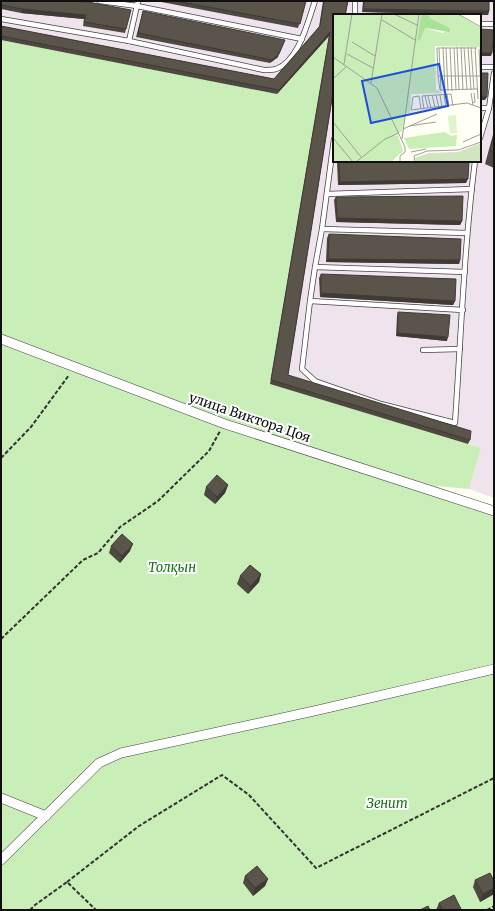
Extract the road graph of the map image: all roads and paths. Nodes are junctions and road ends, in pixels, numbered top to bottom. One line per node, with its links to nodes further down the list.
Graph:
1 (100, 1): 4 (lane)
2 (315, 1): 9 (lane)
3 (355, 1): 5 (lane)
4 (137, 4): 9 (lane); 10 (lane)
5 (354, 14)
6 (1, 19): 10 (lane)
7 (481, 24): 8 (lane)
8 (494, 24)
9 (302, 39): 10 (lane)
10 (129, 42)
11 (481, 67): 12 (lane)
12 (494, 67)
13 (494, 73): 15 (lane)
14 (481, 108): 15 (lane)
15 (489, 108): 16 (lane)
16 (481, 135)
17 (333, 153): 20 (lane)
18 (475, 162): 19 (lane)
19 (472, 189): 20 (lane); 22 (lane)
20 (327, 194): 21 (lane)
21 (322, 229): 22 (lane); 23 (lane)
22 (467, 234): 24 (lane)
23 (315, 267): 24 (lane); 25 (lane)
24 (465, 272): 26 (lane)
25 (310, 301): 26 (lane); 28 (lane)
26 (463, 310): 28 (lane)
27 (1, 339): 30 (street, улица Виктора Цоя)
28 (460, 349): 29 (lane)
29 (423, 350)
30 (75, 367): 31 (street, улица Виктора Цоя); 32 (path)
31 (225, 424): 33 (street, улица Виктора Цоя); 34 (path)
32 (1, 458)
33 (494, 511)
34 (1, 639)
35 (494, 668): 38 (street)
36 (494, 778): 40 (path)
37 (1, 798): 38 (street)
38 (46, 816): 39 (street)
39 (1, 860)
40 (67, 882): 42 (path); 43 (path)
41 (494, 906): 44 (path)
42 (30, 910)
43 (96, 910)
44 (487, 910)

